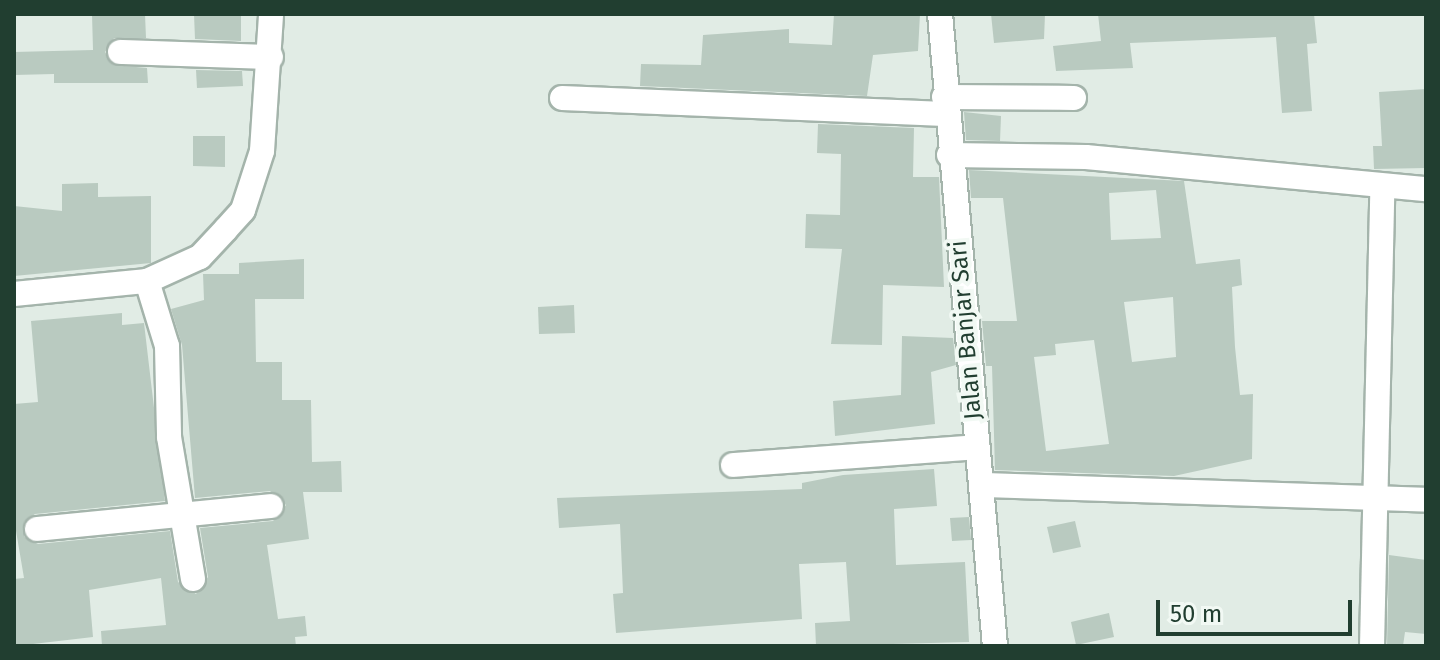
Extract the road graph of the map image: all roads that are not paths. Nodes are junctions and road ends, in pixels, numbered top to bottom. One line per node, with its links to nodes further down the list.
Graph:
1 (271, 14): 4 (street)
2 (940, 14): 7 (street, Jalan Banjar Sari)
3 (120, 52): 4 (street)
4 (271, 57): 11 (street)
5 (562, 98): 7 (street)
6 (1074, 98): 7 (street)
7 (944, 106): 8 (street, Jalan Banjar Sari)
8 (949, 155): 9 (street); 13 (street, Jalan Banjar Sari)
9 (1382, 188): 10 (street); 16 (street)
10 (1426, 189)
11 (147, 281): 12 (street); 19 (street)
12 (14, 294)
13 (977, 447): 14 (street); 15 (street, Jalan Banjar Sari)
14 (733, 465)
15 (982, 485): 16 (street); 22 (street, Jalan Banjar Sari)
16 (1378, 497): 17 (street); 23 (street)
17 (1426, 500)
18 (271, 506): 19 (street)
19 (186, 519): 20 (street); 21 (street)
20 (37, 529)
21 (193, 579)
22 (995, 646)
23 (1372, 646)

